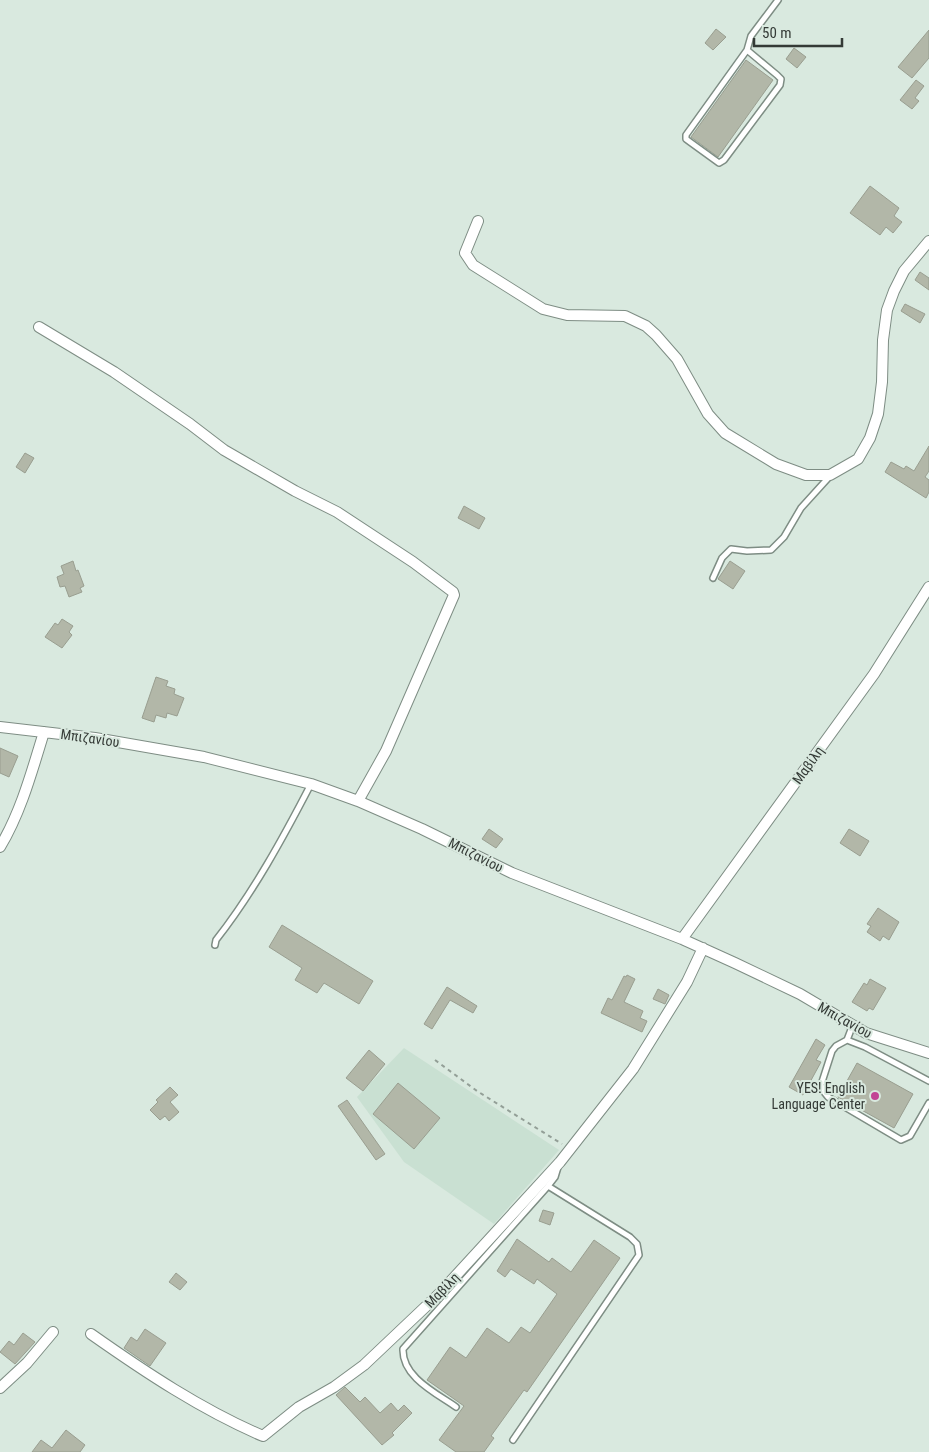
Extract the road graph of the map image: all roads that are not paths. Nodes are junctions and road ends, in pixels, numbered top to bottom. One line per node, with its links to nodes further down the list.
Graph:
1 (778, 0): 2 (lane)
2 (747, 50): 2 (lane)
3 (478, 221): 6 (street)
4 (929, 241): 6 (street)
5 (39, 327): 12 (street)
6 (830, 476): 7 (lane)
7 (713, 578)
8 (929, 587): 14 (street, Μαβίλη)
9 (0, 727): 10 (street, Μπιζανίου)
10 (44, 732): 11 (street, Μπιζανίου); 13 (street)
11 (311, 784): 12 (street, Μπιζανίου); 15 (lane)
12 (358, 801): 14 (street, Μπιζανίου)
13 (0, 848)
14 (682, 940): 16 (street, Μπιζανίου)
15 (215, 945)
16 (703, 948): 17 (street, Μπιζανίου); 22 (street, Μαβίλη)
17 (852, 1027): 18 (lane); 19 (street, Μπιζανίου)
18 (847, 1040): 20 (lane); 21 (lane)
19 (929, 1054)
20 (929, 1081)
21 (929, 1103)
22 (560, 1162): 23 (lane); 25 (street, Μαβίλη)
23 (548, 1186): 27 (lane); 28 (lane)
24 (53, 1332): 26 (street)
25 (91, 1334)
26 (0, 1388)
27 (456, 1407)
28 (513, 1440)

